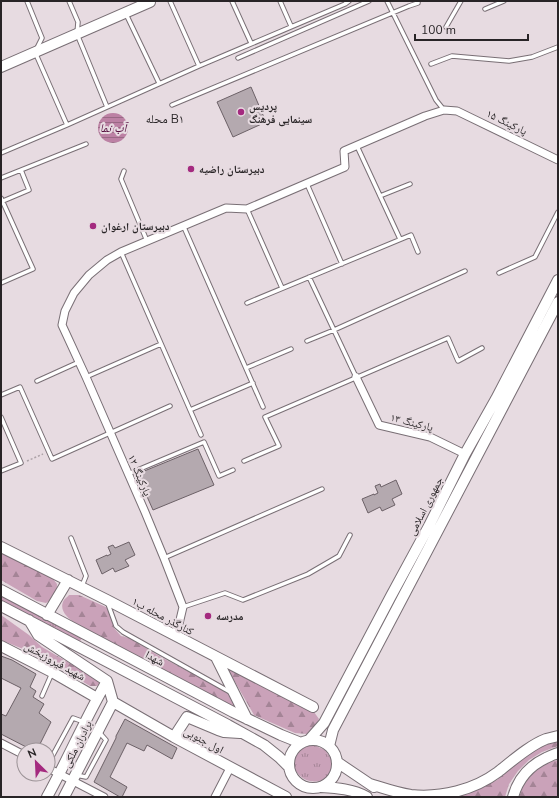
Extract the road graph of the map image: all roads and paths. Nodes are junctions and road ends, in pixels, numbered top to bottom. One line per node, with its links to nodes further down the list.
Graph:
1 (26, 1): 22 (lane)
2 (69, 1): 19 (lane)
3 (150, 1): 15 (main road)
4 (170, 1): 25 (lane)
5 (232, 1): 20 (lane)
6 (280, 1): 17 (lane)
7 (349, 1): 13 (lane)
8 (369, 1): 23 (lane)
9 (387, 1): 16 (lane)
10 (418, 1): 16 (lane)
11 (461, 1): 18 (lane)
12 (504, 1): 14 (lane)
13 (344, 3): 17 (lane)
14 (485, 9)
15 (125, 13): 19 (main road); 27 (lane)
16 (393, 13): 28 (lane); 30 (lane)
17 (291, 26): 20 (lane)
18 (446, 27)
19 (77, 34): 22 (main road); 29 (lane)
20 (251, 43): 25 (lane)
21 (558, 47): 24 (lane)
22 (35, 52): 26 (main road); 31 (lane)
23 (238, 58)
24 (431, 64)
25 (199, 66): 27 (lane)
26 (1, 67)
27 (158, 83): 29 (lane)
28 (172, 105)
29 (107, 107): 31 (lane)
30 (444, 110): 33 (street); 35 (street, پارکینگ ۱۵)
31 (67, 125): 34 (lane)
32 (86, 144): 36 (lane)
33 (357, 146): 39 (street); 41 (lane)
34 (1, 153)
35 (558, 160)
36 (21, 170): 38 (lane); 42 (lane)
37 (124, 171): 47 (lane)
38 (1, 178)
39 (307, 184): 43 (street); 50 (lane)
40 (410, 184): 41 (lane)
41 (380, 196): 46 (lane)
42 (2, 199): 55 (lane)
43 (247, 209): 45 (street); 56 (lane)
44 (558, 212): 52 (lane)
45 (183, 226): 47 (street); 65 (lane)
46 (400, 239): 49 (lane); 50 (lane)
47 (147, 241): 48 (street)
48 (121, 252): 61 (lane); 64 (street, پارکینگ ۱۲)
49 (418, 252)
50 (342, 264): 53 (lane)
51 (465, 271): 59 (lane)
52 (499, 273)
53 (309, 277): 56 (lane); 59 (lane)
54 (558, 280): 78 (main road, جمهوری اسلامی)
55 (1, 283)
56 (282, 288): 58 (lane)
57 (558, 302): 114 (main road, جمهوری اسلامی)
58 (247, 303)
59 (334, 330): 60 (lane); 67 (lane)
60 (307, 341)
61 (161, 344): 66 (lane); 73 (lane)
62 (482, 348): 67 (lane)
63 (291, 349): 65 (lane)
64 (80, 362): 66 (street, پارکینگ ۱۲); 68 (lane)
65 (246, 368): 69 (lane)
66 (86, 377): 75 (street, پارکینگ ۱۲)
67 (356, 377): 78 (street, پارکینگ ۱۳); 79 (lane)
68 (37, 381)
69 (253, 383): 72 (lane); 73 (lane)
70 (1, 395): 77 (lane)
71 (170, 406): 75 (lane)
72 (263, 407)
73 (190, 410): 76 (lane)
74 (1, 417): 80 (lane)
75 (110, 433): 77 (lane); 83 (street, پارکینگ ۱۲)
76 (201, 435)
77 (49, 452): 80 (path)
78 (465, 454): 112 (main road, جمهوری اسلامی)
79 (244, 461)
80 (21, 463): 82 (lane)
81 (233, 470): 83 (lane)
82 (1, 472)
83 (128, 474): 88 (street, پارکینگ ۱۲)
84 (322, 489): 88 (lane)
85 (350, 535): 94 (lane)
86 (71, 538): 90 (lane)
87 (1, 547): 89 (main road, کنارگذر محله ب۱)
88 (164, 558): 94 (street, پارکینگ ۱۲)
89 (68, 580): 90 (main road, کنارگذر محله ب۱); 95 (main road)
90 (81, 587): 92 (main road, کنارگذر محله ب۱)
91 (1, 590): 95 (main road, شهدا)
92 (107, 600): 97 (main road, کنارگذر محله ب۱); 102 (lane)
93 (1, 606): 96 (main road)
94 (183, 607): 97 (street)
95 (47, 615): 107 (main road, شهدا)
96 (28, 620): 101 (main road); 109 (main road)
97 (174, 635): 99 (main road, کنارگذر محله ب۱)
98 (1, 646): 100 (main road, شهید فیروزبخش)
99 (216, 657): 102 (main road); 106 (main road, کنارگذر محله ب۱)
100 (52, 672): 103 (lane); 104 (main road, شهید فیروزبخش)
101 (107, 681): 104 (main road, برادران ملکی); 105 (main road)
102 (235, 694): 107 (main road)
103 (42, 696)
104 (97, 698): 108 (main road, برادران ملکی)
105 (113, 702): 111 (main road, اول جنوبی); 123 (main road, برادران ملکی)
106 (313, 707)
107 (247, 719): 112 (main road, شهدا)
108 (85, 722): 115 (lane); 122 (main road, برادران ملکی)
109 (242, 733): 111 (main road); 119 (main road)
110 (558, 736): 124 (main road)
111 (174, 738): 120 (main road, اول جنوبی)
112 (305, 741): 114 (main road); 119 (main road)
113 (1, 743): 116 (street)
114 (330, 746): 118 (main road)
115 (56, 749)
116 (16, 751)
117 (558, 753): 133 (main road)
118 (337, 762): 124 (main road); 125 (main road)
119 (288, 766): 125 (main road)
120 (230, 768): 130 (street); 131 (main road, اول جنوبی)
121 (56, 772): 122 (street)
122 (60, 774): 123 (street); 127 (main road, برادران ملکی)
123 (74, 777): 128 (main road, برادران ملکی); 129 (street)
124 (370, 784): 132 (main road)
125 (321, 787): 126 (main road)
126 (365, 796)
127 (47, 797)
128 (64, 797)
129 (104, 797)
130 (215, 797)
131 (286, 797)
132 (394, 797)
133 (513, 797)

